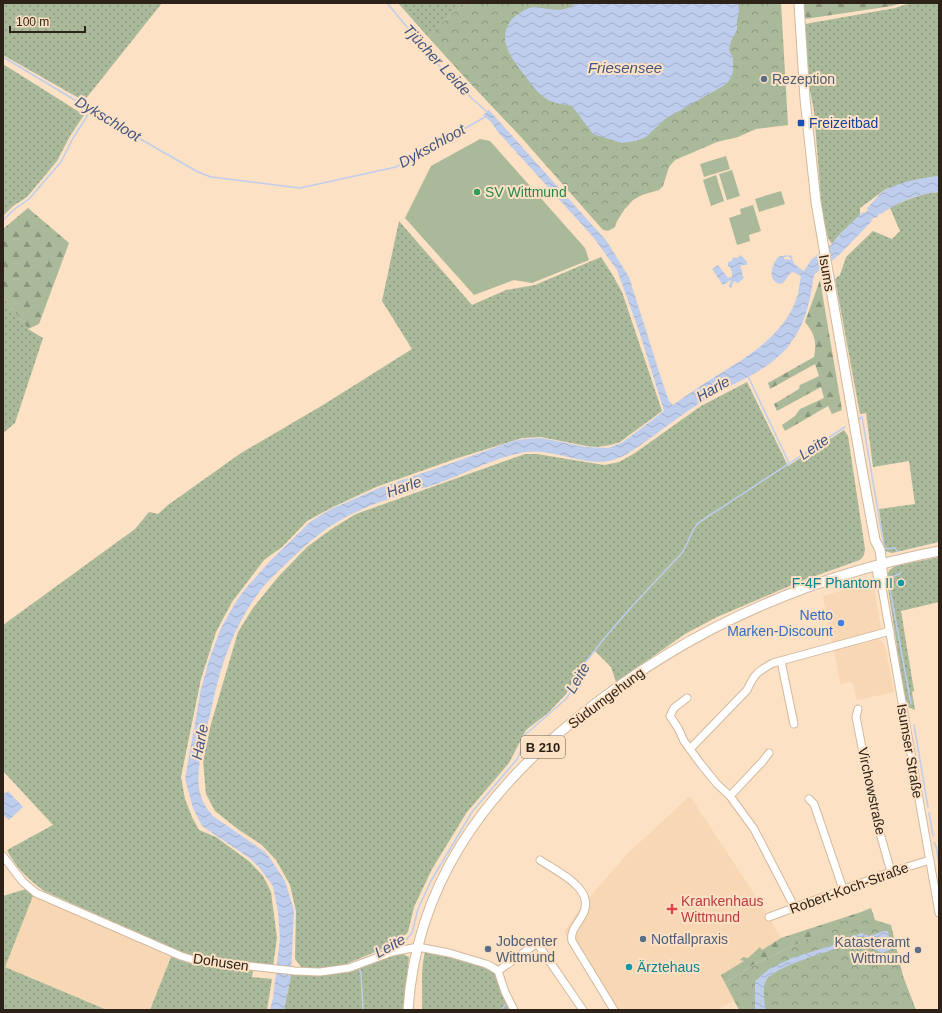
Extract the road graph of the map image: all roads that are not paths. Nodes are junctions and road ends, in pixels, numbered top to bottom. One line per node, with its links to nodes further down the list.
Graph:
1 (799, 3): 3 (main road, Isums)
2 (939, 551): 3 (main road, B 210)
3 (879, 565): 4 (street, Isumser Straße); 21 (main road, Südumgehung / B 210)
4 (890, 631): 5 (street); 15 (street, Isumser Straße)
5 (781, 661): 8 (street); 9 (street)
6 (687, 698): 9 (street)
7 (858, 709): 16 (street, Virchowstraße)
8 (794, 724)
9 (690, 749): 11 (street)
10 (769, 753): 11 (street)
11 (730, 796): 18 (street)
12 (809, 798): 17 (street)
13 (3, 856): 21 (street, Dohusen)
14 (540, 860): 26 (street)
15 (930, 860): 16 (street, Robert-Koch-Straße); 19 (street, Isumser Straße)
16 (891, 872): 17 (street, Robert-Koch-Straße)
17 (843, 889): 18 (street, Robert-Koch-Straße)
18 (795, 908): 20 (street, Robert-Koch-Straße)
19 (939, 913)
20 (769, 917)
21 (418, 947): 22 (street, Dohusen); 23 (main road, Südumgehung / B 210)
22 (498, 971): 24 (street); 25 (street)
23 (408, 1010)
24 (514, 1010)
25 (583, 1010)
26 (614, 1010)

